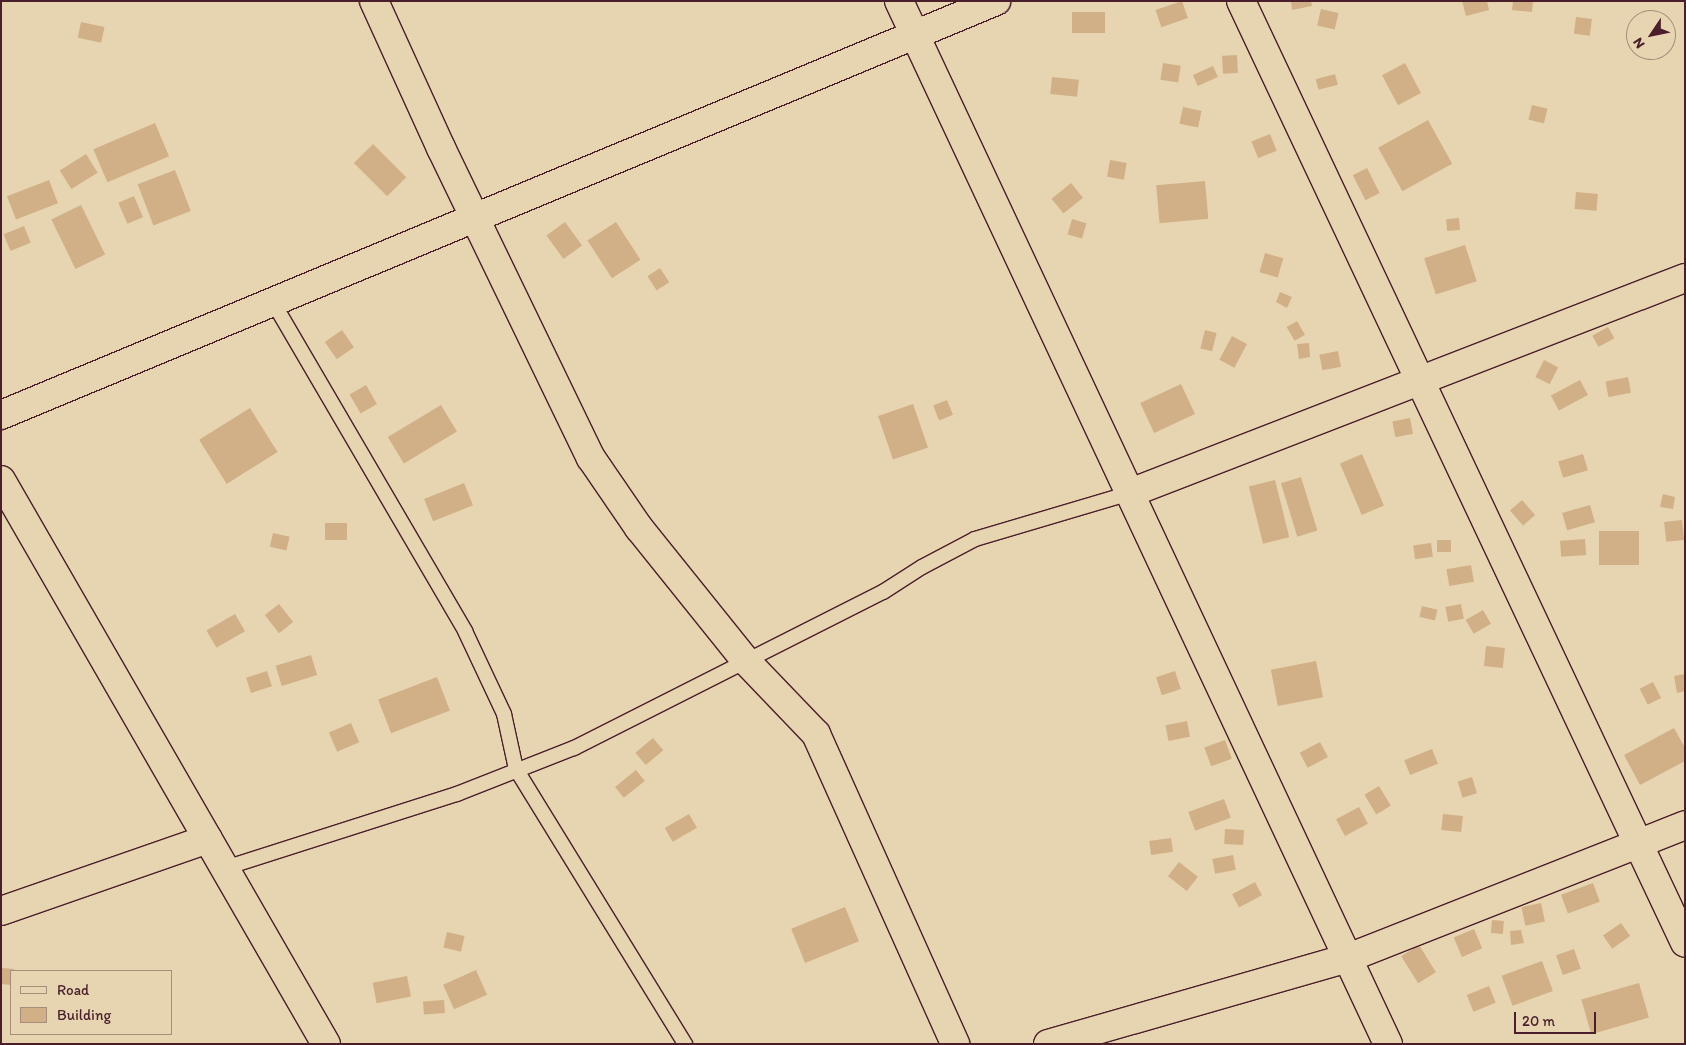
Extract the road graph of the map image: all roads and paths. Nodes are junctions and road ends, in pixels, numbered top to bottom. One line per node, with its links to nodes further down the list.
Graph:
1 (374, 1): 6 (street)
2 (899, 1): 5 (street)
3 (996, 1): 5 (street)
4 (1241, 1): 9 (street)
5 (915, 35): 6 (street); 12 (street)
6 (475, 218): 8 (street); 13 (street)
7 (1685, 278): 9 (street)
8 (273, 302): 10 (street); 14 (lane)
9 (1420, 380): 12 (street); 17 (street)
10 (1, 415)
11 (1, 480): 16 (street)
12 (1130, 493): 13 (lane); 21 (street)
13 (746, 661): 14 (lane); 24 (street)
14 (516, 769): 18 (lane); 23 (lane)
15 (1685, 825): 17 (street)
16 (208, 839): 18 (street); 19 (street)
17 (1638, 844): 20 (street); 21 (street)
18 (225, 868): 22 (street)
19 (1, 911)
20 (1685, 943)
21 (1348, 958): 25 (street); 26 (street)
22 (326, 1044)
23 (685, 1044)
24 (955, 1044)
25 (1048, 1044)
26 (1388, 1044)

